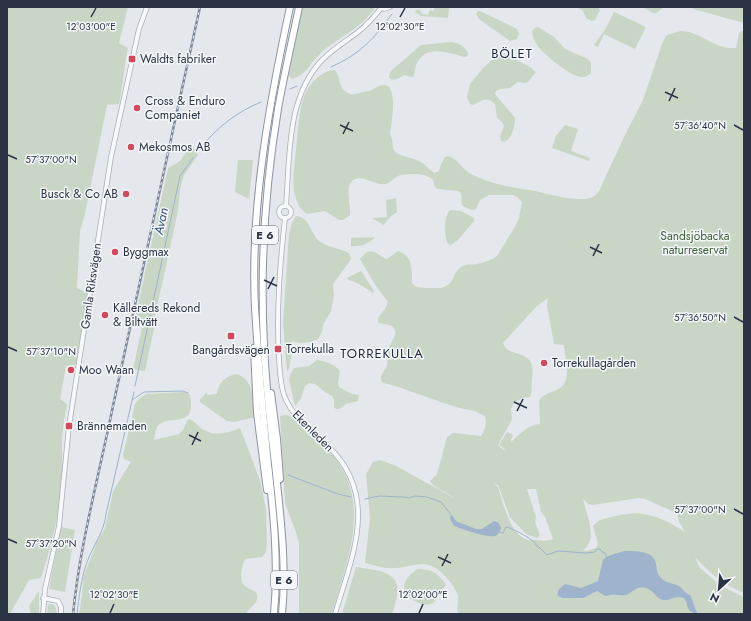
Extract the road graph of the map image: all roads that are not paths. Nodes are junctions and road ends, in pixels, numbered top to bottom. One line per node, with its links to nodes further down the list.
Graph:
1 (147, 7): 8 (street, Gamla Riksvägen)
2 (290, 7): 11 (highway, E 6)
3 (299, 7): 12 (highway, E 6)
4 (381, 7): 5 (street); 6 (street, Ekenleden)
5 (390, 7)
6 (286, 206): 7 (street, Ekenleden); 7 (street, Ekenleden)
7 (285, 218): 13 (street, Ekenleden)
8 (43, 598): 9 (street, Gamla Riksvägen); 10 (street)
9 (43, 614)
10 (61, 614)
11 (274, 614)
12 (282, 614)
13 (335, 614)

